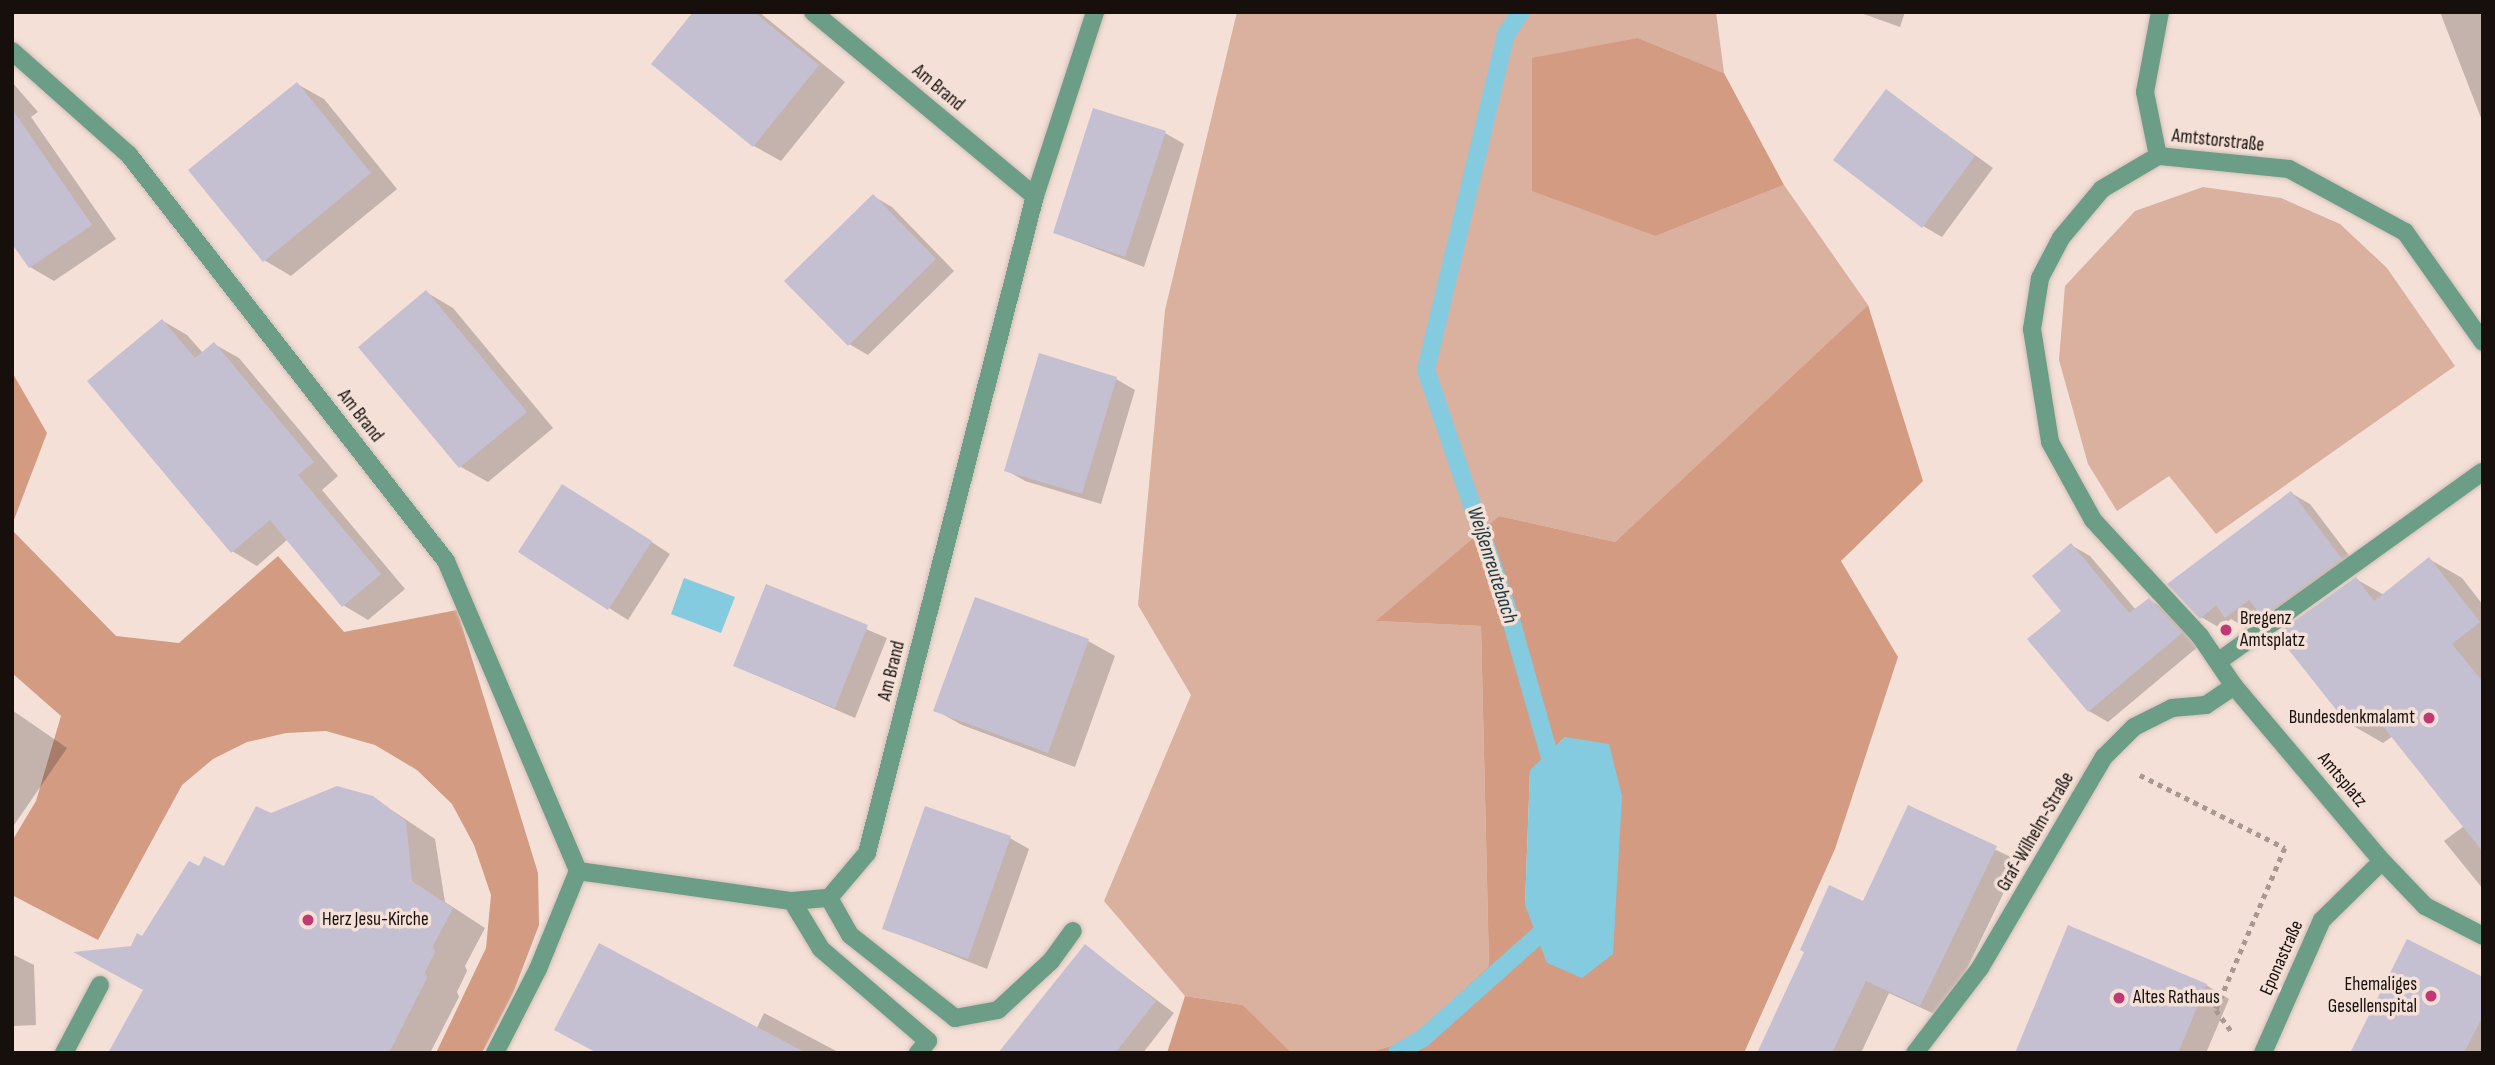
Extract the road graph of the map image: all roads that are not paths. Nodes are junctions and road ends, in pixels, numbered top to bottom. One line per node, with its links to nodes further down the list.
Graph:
1 (813, 12): 6 (street, Am Brand)
2 (1095, 12): 6 (street, Am Brand)
3 (2160, 12): 5 (street)
4 (12, 51): 12 (street, Am Brand)
5 (2158, 156): 7 (street, Amtstorstraße); 9 (street, Amtstorstraße)
6 (1035, 196): 13 (street, Am Brand)
7 (2483, 342)
8 (2482, 472): 9 (street)
9 (2219, 661): 10 (street, Amtsplatz)
10 (2234, 686): 11 (street, Amtsplatz); 21 (street, Graf-Wilhelm-Straße)
11 (2382, 860): 16 (street, Amtsplatz); 22 (street, Eponastraße)
12 (578, 871): 14 (street); 19 (street)
13 (829, 898): 14 (street); 15 (street)
14 (792, 901): 20 (street)
15 (1073, 932)
16 (2483, 936)
17 (100, 985): 18 (street)
18 (64, 1053)
19 (495, 1053)
20 (918, 1053)
21 (1915, 1053)
22 (2263, 1053)

